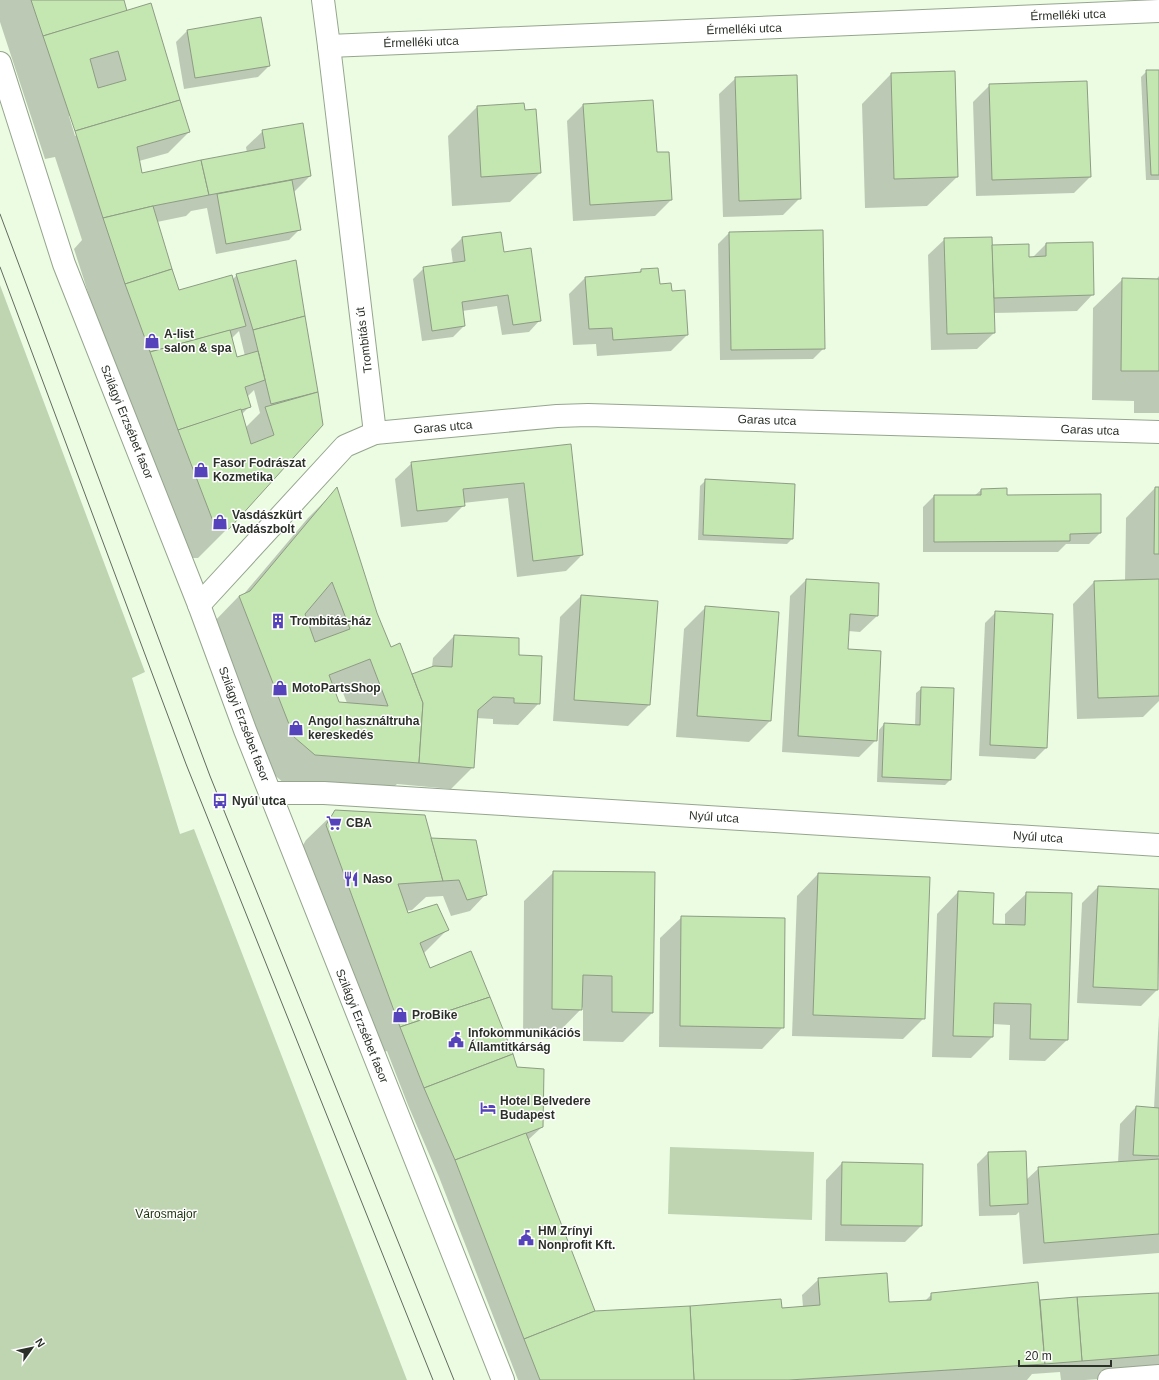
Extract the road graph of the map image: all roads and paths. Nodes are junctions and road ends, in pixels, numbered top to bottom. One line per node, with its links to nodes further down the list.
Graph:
1 (323, 0): 3 (street, Trombitás út)
2 (1159, 11): 3 (street, Érmelléki utca)
3 (330, 46): 6 (street, Trombitás út)
4 (0, 63): 7 (street, Szilágyi Erzsébet fasor)
5 (1159, 432): 6 (street, Garas utca)
6 (375, 433): 7 (street)
7 (199, 605): 8 (street, Szilágyi Erzsébet fasor)
8 (270, 793): 9 (street, Nyúl utca); 11 (street, Szilágyi Erzsébet fasor)
9 (1159, 845)
10 (1159, 1376): 12 (street)
11 (503, 1380)
12 (1109, 1380)

